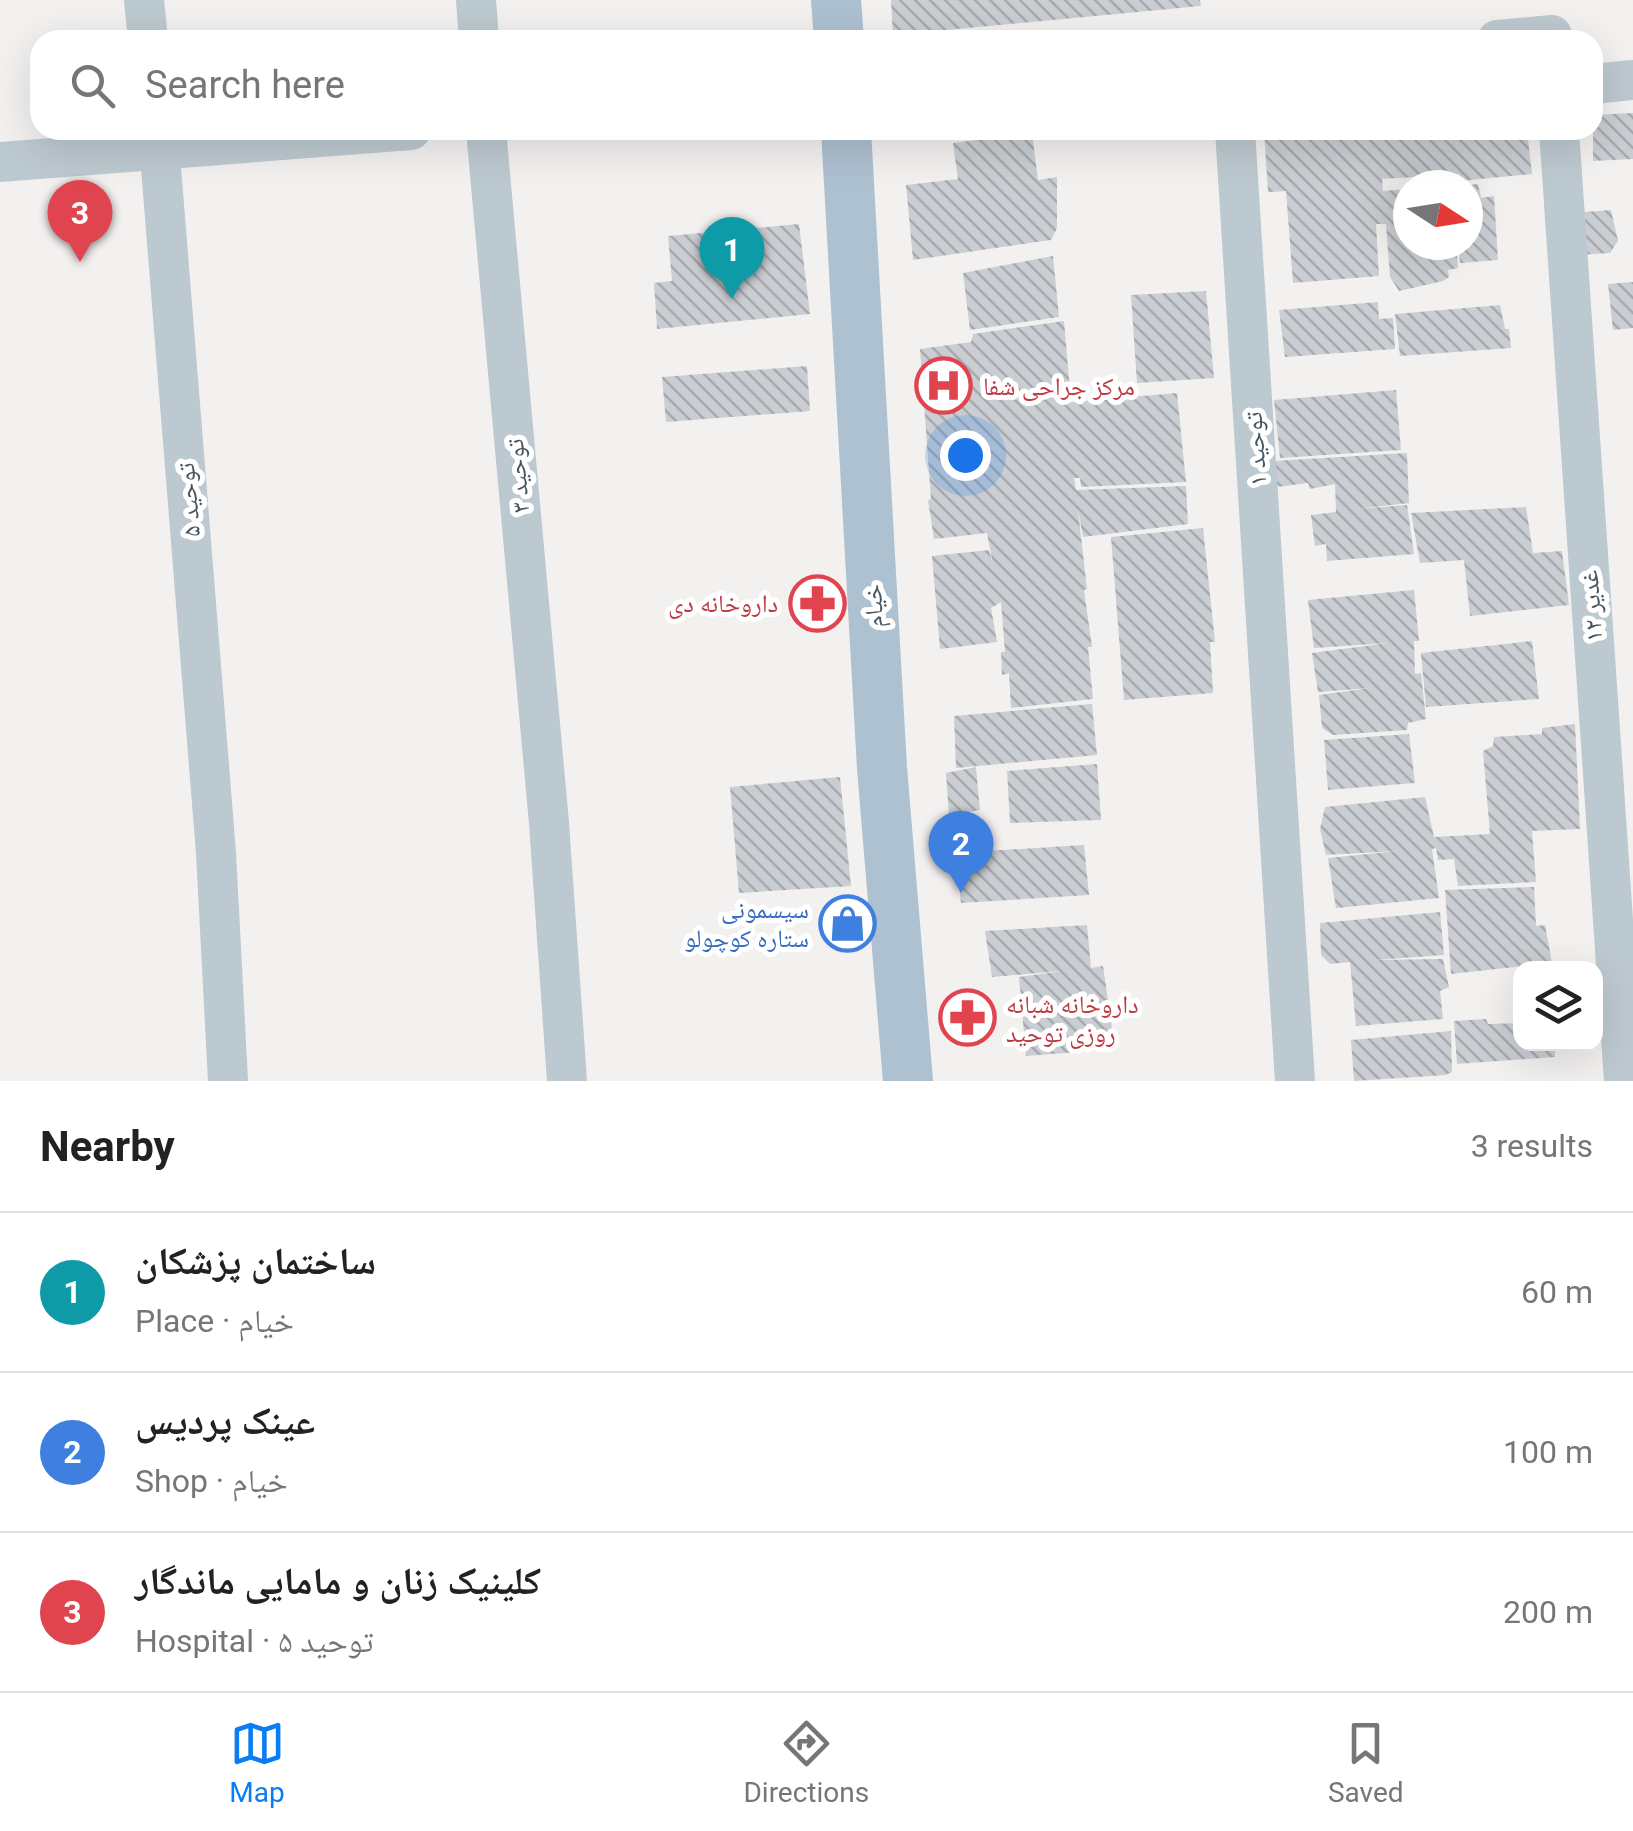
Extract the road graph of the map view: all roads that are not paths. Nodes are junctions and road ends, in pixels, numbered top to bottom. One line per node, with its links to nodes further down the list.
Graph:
1 (144, 0): 4 (street)
2 (476, 0): 5 (street)
3 (836, 0): 6 (main road)
4 (147, 30)
5 (478, 30)
6 (839, 30)
7 (1633, 80): 8 (street)
8 (1603, 83)
9 (152, 140): 15 (street)
10 (159, 140): 16 (street, توحید ۵)
11 (487, 140): 17 (street, توحید ۳)
12 (847, 140): 18 (main road, خیام)
13 (1236, 140): 19 (street, توحید ۱)
14 (1560, 140): 20 (street, غدیر ۱۲)
15 (0, 162)
16 (228, 1081)
17 (567, 1081)
18 (908, 1081)
19 (1294, 1081)
20 (1624, 1081)

